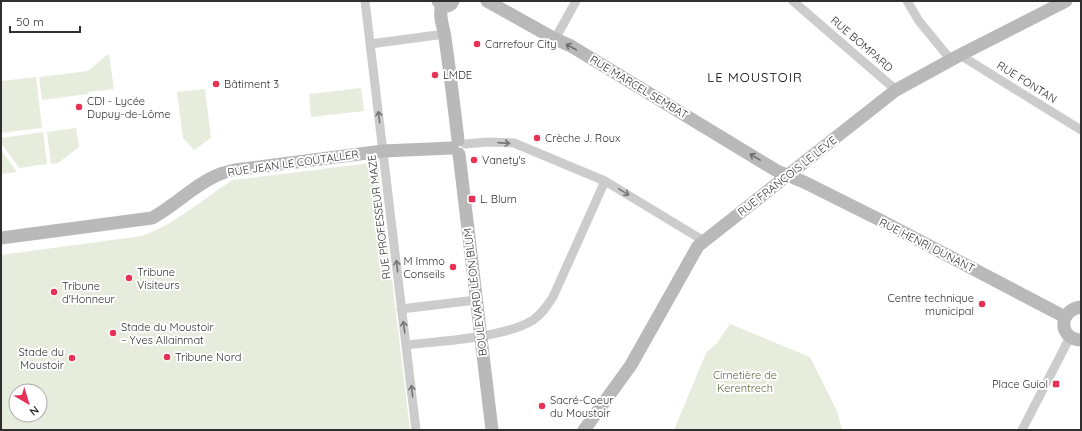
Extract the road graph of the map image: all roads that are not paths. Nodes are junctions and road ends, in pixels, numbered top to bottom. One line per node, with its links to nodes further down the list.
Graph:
1 (365, 1): 10 (street, RUE PROFESSEUR MAZE)
2 (487, 1): 9 (street, RUE MARCEL SEMBAT)
3 (576, 1): 9 (street)
4 (794, 1): 12 (street, RUE BOMPARD)
5 (906, 1): 11 (street, RUE FONTAN)
6 (1066, 1): 11 (street, RUE FRANÇOIS LE LEVE)
7 (445, 3): 8 (street, BOULEVARD LÉON BLUM)
8 (445, 34): 10 (street); 14 (street, BOULEVARD LÉON BLUM)
9 (555, 39): 16 (street, RUE MARCEL SEMBAT, one-way to 9)
10 (370, 44): 15 (street, RUE PROFESSEUR MAZE, one-way to 10)
11 (956, 57): 12 (street, RUE FRANÇOIS LE LEVE); 13 (street, RUE FONTAN)
12 (896, 90): 16 (street, RUE FRANÇOIS LE LEVE)
13 (1081, 130)
14 (459, 147): 15 (street, RUE JEAN LE COUTALLER); 17 (street, one-way to 17); 20 (street, BOULEVARD LÉON BLUM)
15 (383, 152): 18 (street, RUE JEAN LE COUTALLER); 22 (street, RUE PROFESSEUR MAZE, one-way to 15)
16 (789, 175): 19 (street, RUE FRANÇOIS LE LEVE); 23 (street, RUE HENRI DUNANT)
17 (605, 181): 19 (street, one-way to 19); 24 (street)
18 (1, 238)
19 (704, 241): 29 (street, RUE FRANÇOIS LE LEVE)
20 (476, 300): 22 (street); 24 (street, BOULEVARD LÉON BLUM)
21 (1081, 307): 23 (street)
22 (401, 309): 26 (street, RUE PROFESSEUR MAZE, one-way to 22)
23 (1065, 317): 25 (street)
24 (481, 336): 26 (street); 28 (street, BOULEVARD LÉON BLUM)
25 (1076, 338): 30 (street)
26 (406, 345): 27 (street, RUE PROFESSEUR MAZE, one-way to 26)
27 (416, 430)
28 (492, 430)
29 (584, 430)
30 (1022, 430)

